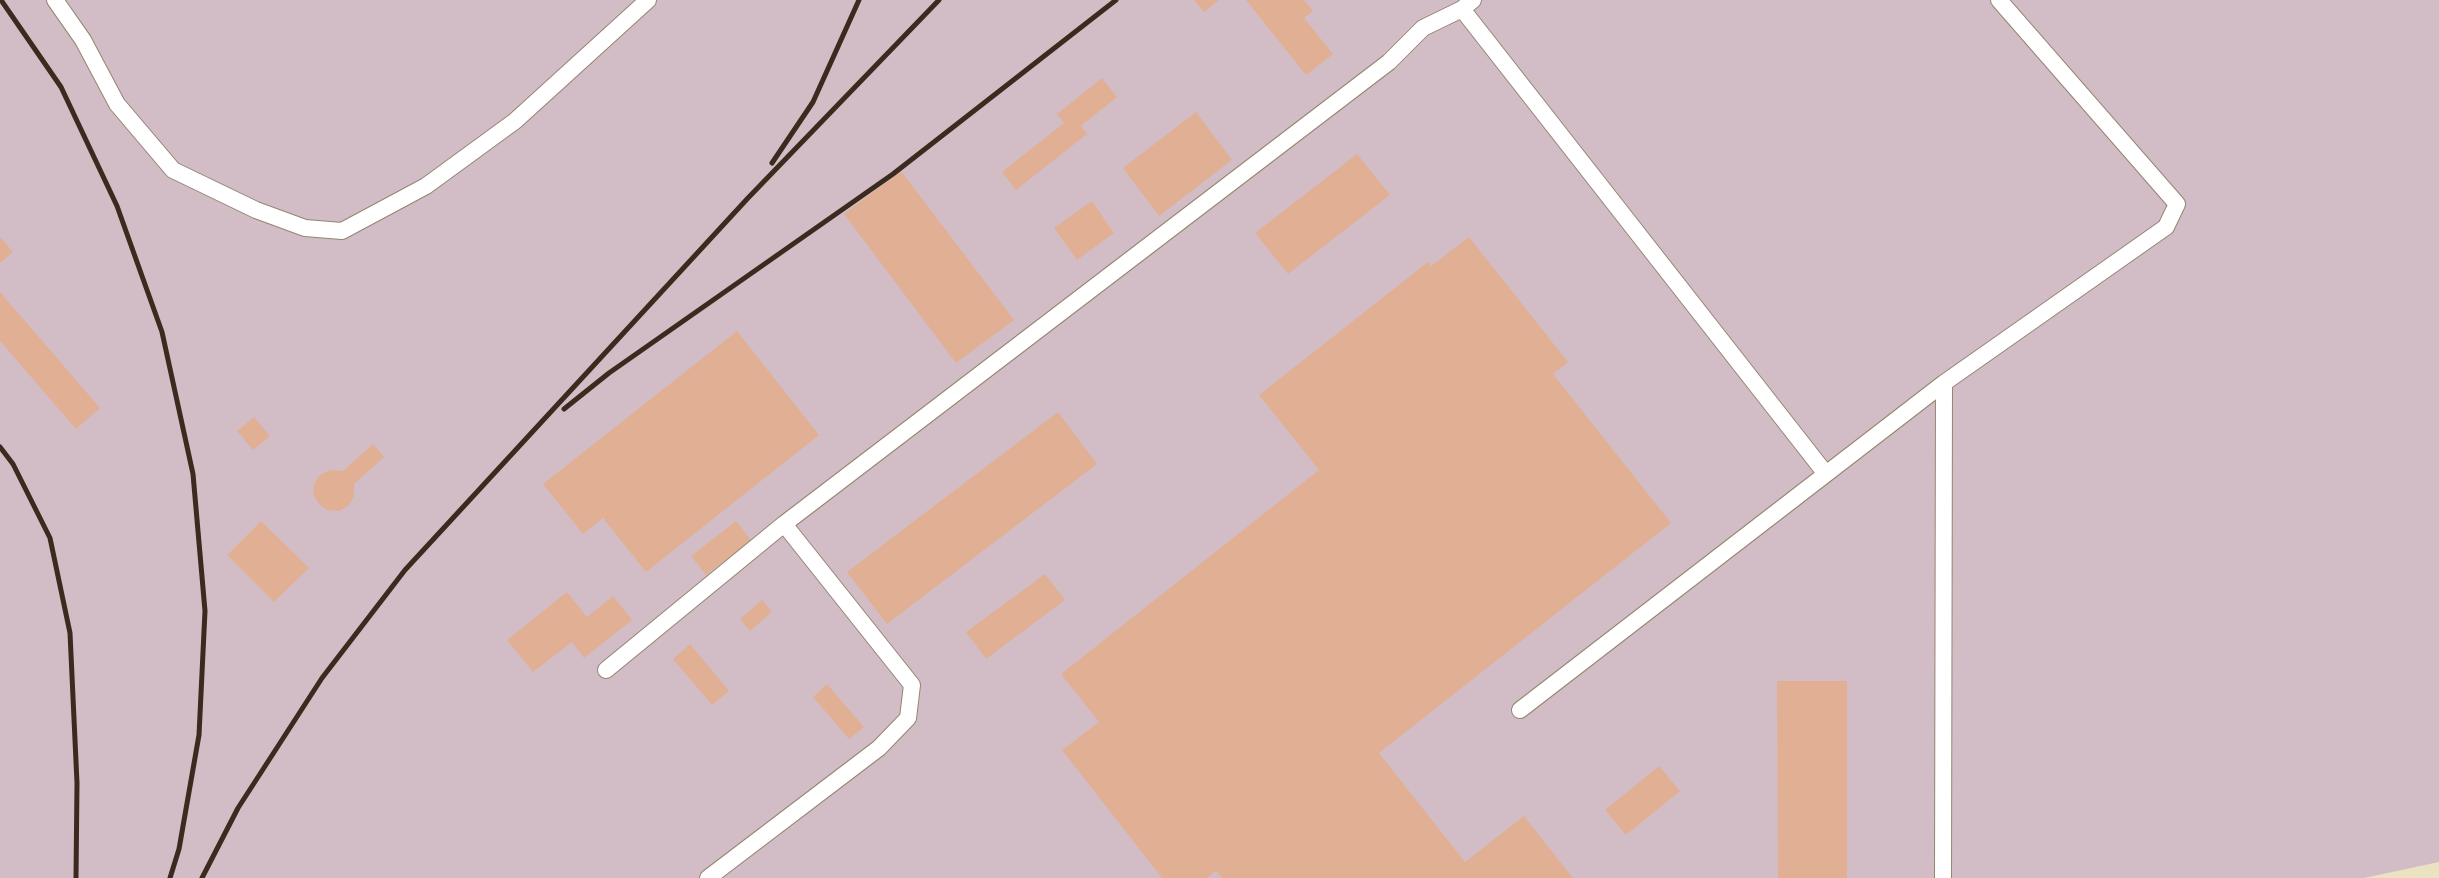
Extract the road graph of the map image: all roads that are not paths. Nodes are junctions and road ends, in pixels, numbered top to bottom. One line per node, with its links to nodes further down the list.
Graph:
1 (55, 0): 2 (lane)
2 (648, 0)
3 (1999, 0): 5 (lane)
4 (1468, 4): 6 (lane); 7 (lane)
5 (1944, 383): 6 (lane); 11 (lane)
6 (1826, 474): 9 (lane)
7 (783, 524): 8 (lane); 10 (lane)
8 (606, 670)
9 (1520, 710)
10 (708, 878)
11 (1943, 878)

